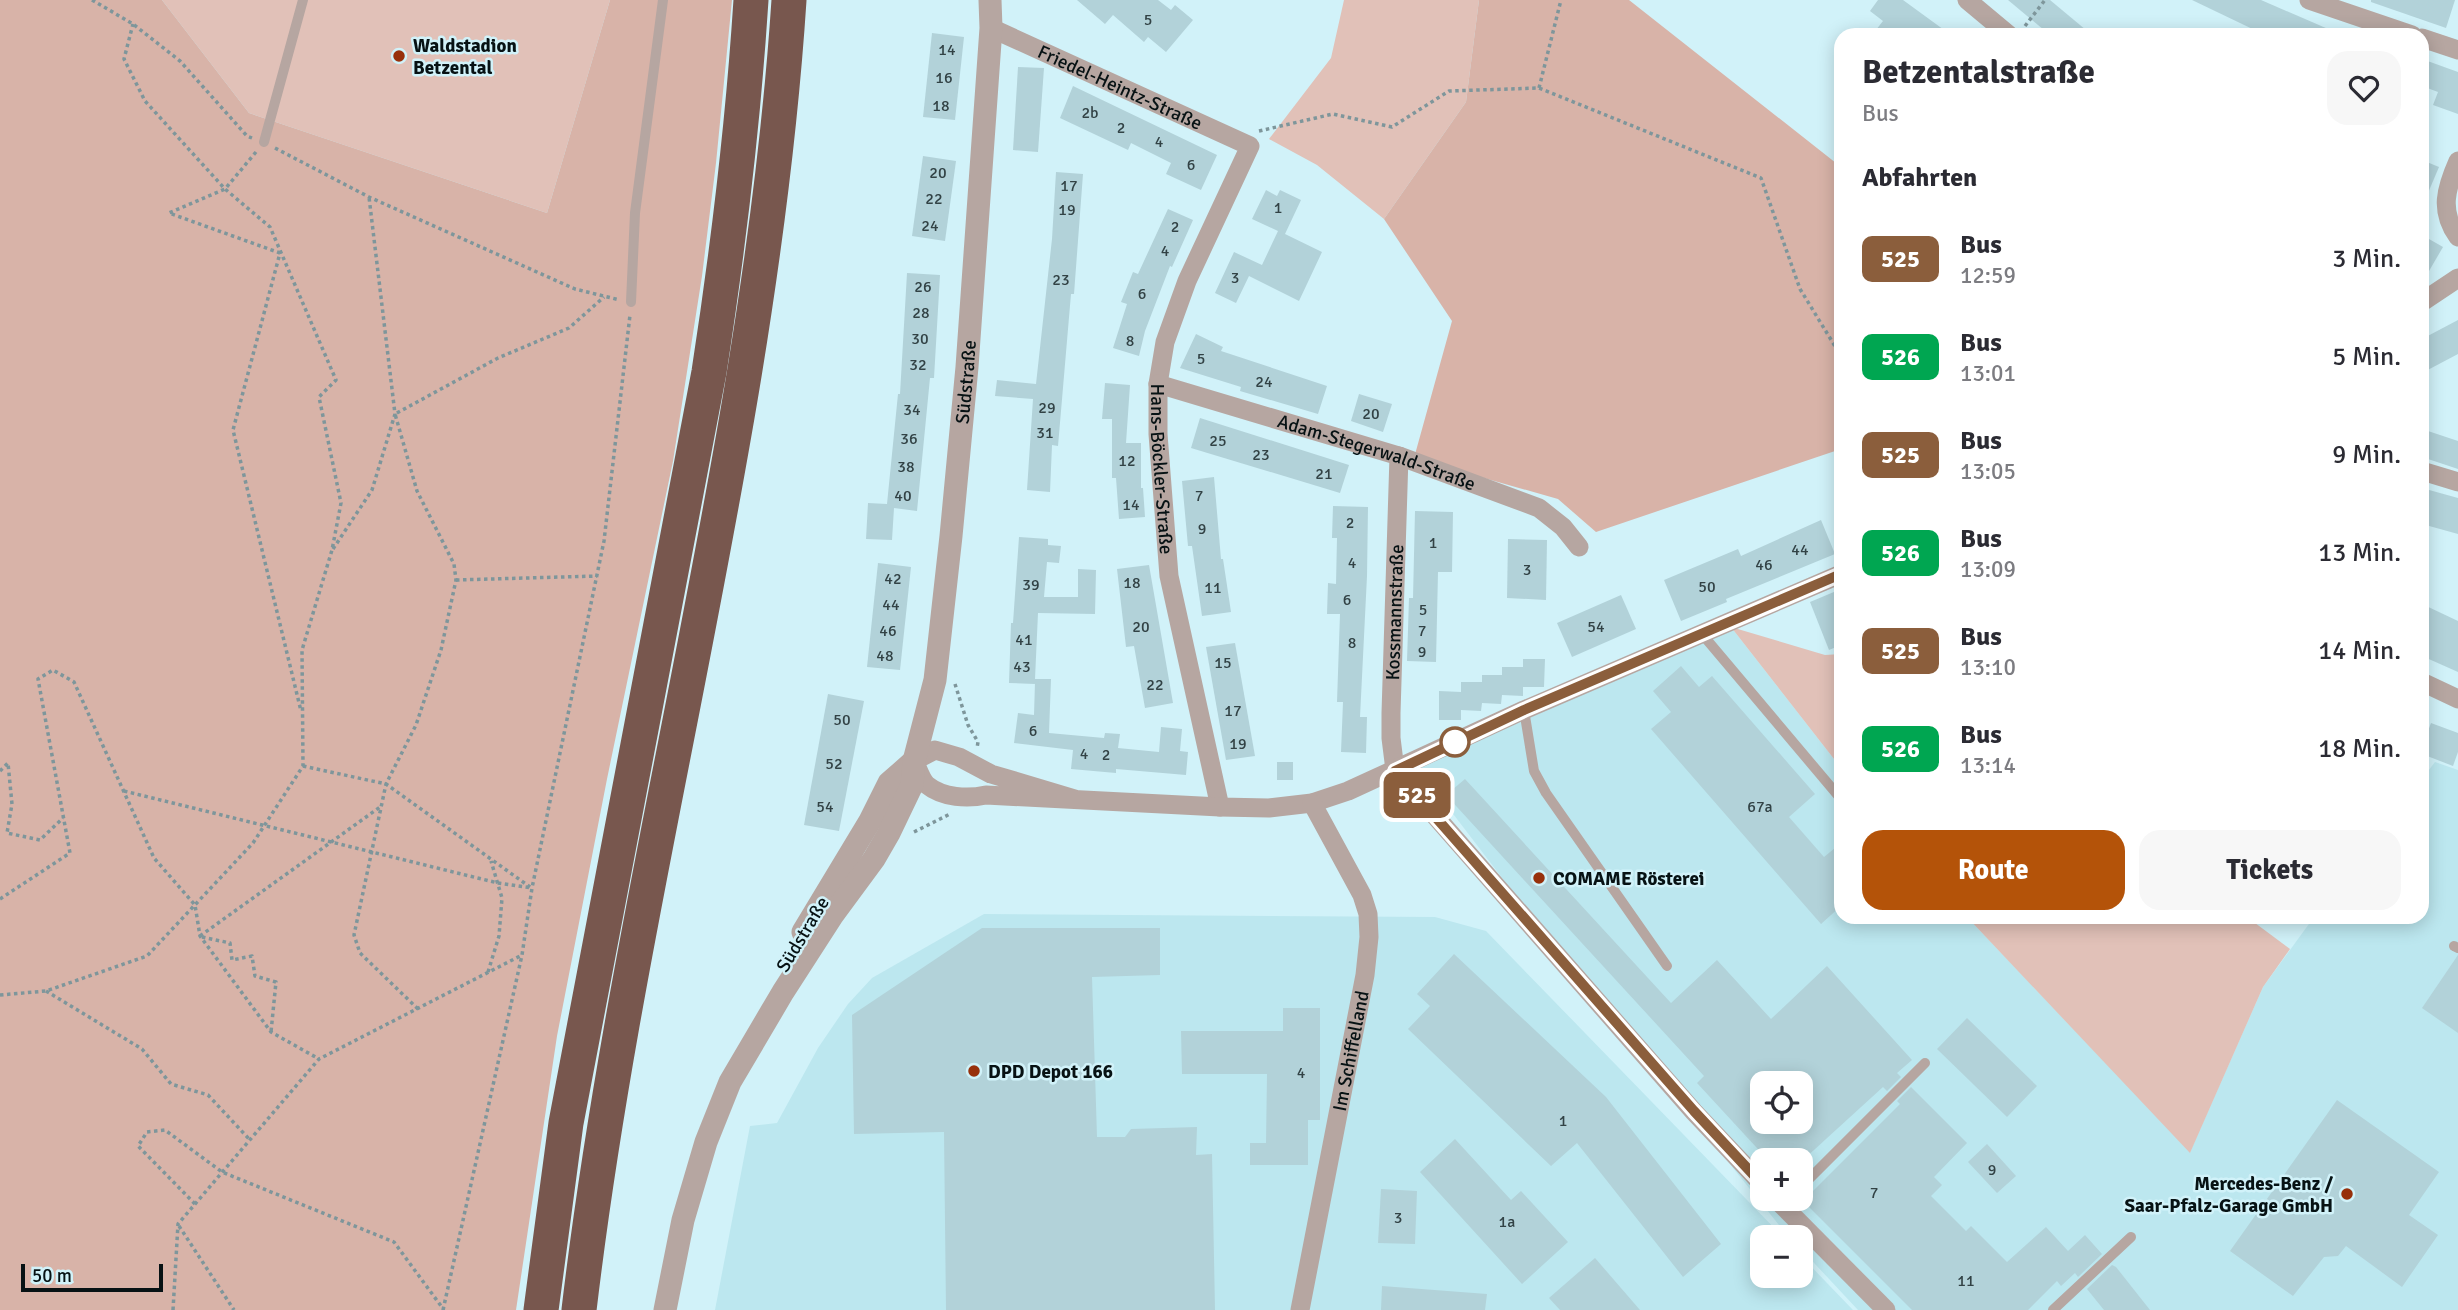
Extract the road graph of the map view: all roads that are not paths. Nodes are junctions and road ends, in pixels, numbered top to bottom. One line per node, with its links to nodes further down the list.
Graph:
1 (303, 0): 14 (lane)
2 (663, 0): 19 (lane)
3 (751, 0): 42 (highway)
4 (789, 0): 43 (highway)
5 (990, 0): 8 (street, Südstraße)
6 (1967, 0): 9 (street)
7 (2309, 0): 10 (street)
8 (991, 28): 13 (street, Friedel-Heintz-Straße); 30 (street, Südstraße)
9 (2001, 28)
10 (2391, 28)
11 (2429, 40): 12 (street)
12 (2458, 50)
13 (1242, 141): 20 (street, Hans-Böckler-Straße)
14 (264, 142)
15 (2458, 161): 16 (street)
16 (2458, 237)
17 (2458, 278): 18 (street)
18 (2429, 297)
19 (631, 302)
20 (1158, 384): 21 (street, Adam-Stegerwald-Straße); 35 (street, Hans-Böckler-Straße)
21 (1399, 456): 24 (street, Adam-Stegerwald-Straße); 31 (street, Kossmannstraße)
22 (2429, 473): 23 (street)
23 (2458, 482)
24 (1579, 547)
25 (1834, 578): 26 (street)
26 (1702, 634): 29 (street); 32 (lane)
27 (2429, 685): 28 (street)
28 (2458, 699)
29 (1524, 710): 31 (street); 36 (lane)
30 (914, 761): 33 (street); 33 (street); 44 (street, Südstraße)
31 (1395, 771): 34 (street); 38 (street)
32 (1834, 791)
33 (1075, 799): 35 (street)
34 (1312, 803): 35 (street); 45 (street, Im Schiffelland)
35 (1220, 807)
36 (1667, 966)
37 (1925, 1063): 39 (lane)
38 (1750, 1171)
39 (1813, 1175)
40 (1792, 1211): 46 (street)
41 (2131, 1237): 47 (lane)
42 (541, 1310)
43 (579, 1310)
44 (665, 1310)
45 (1300, 1310)
46 (1886, 1310)
47 (2053, 1310)

